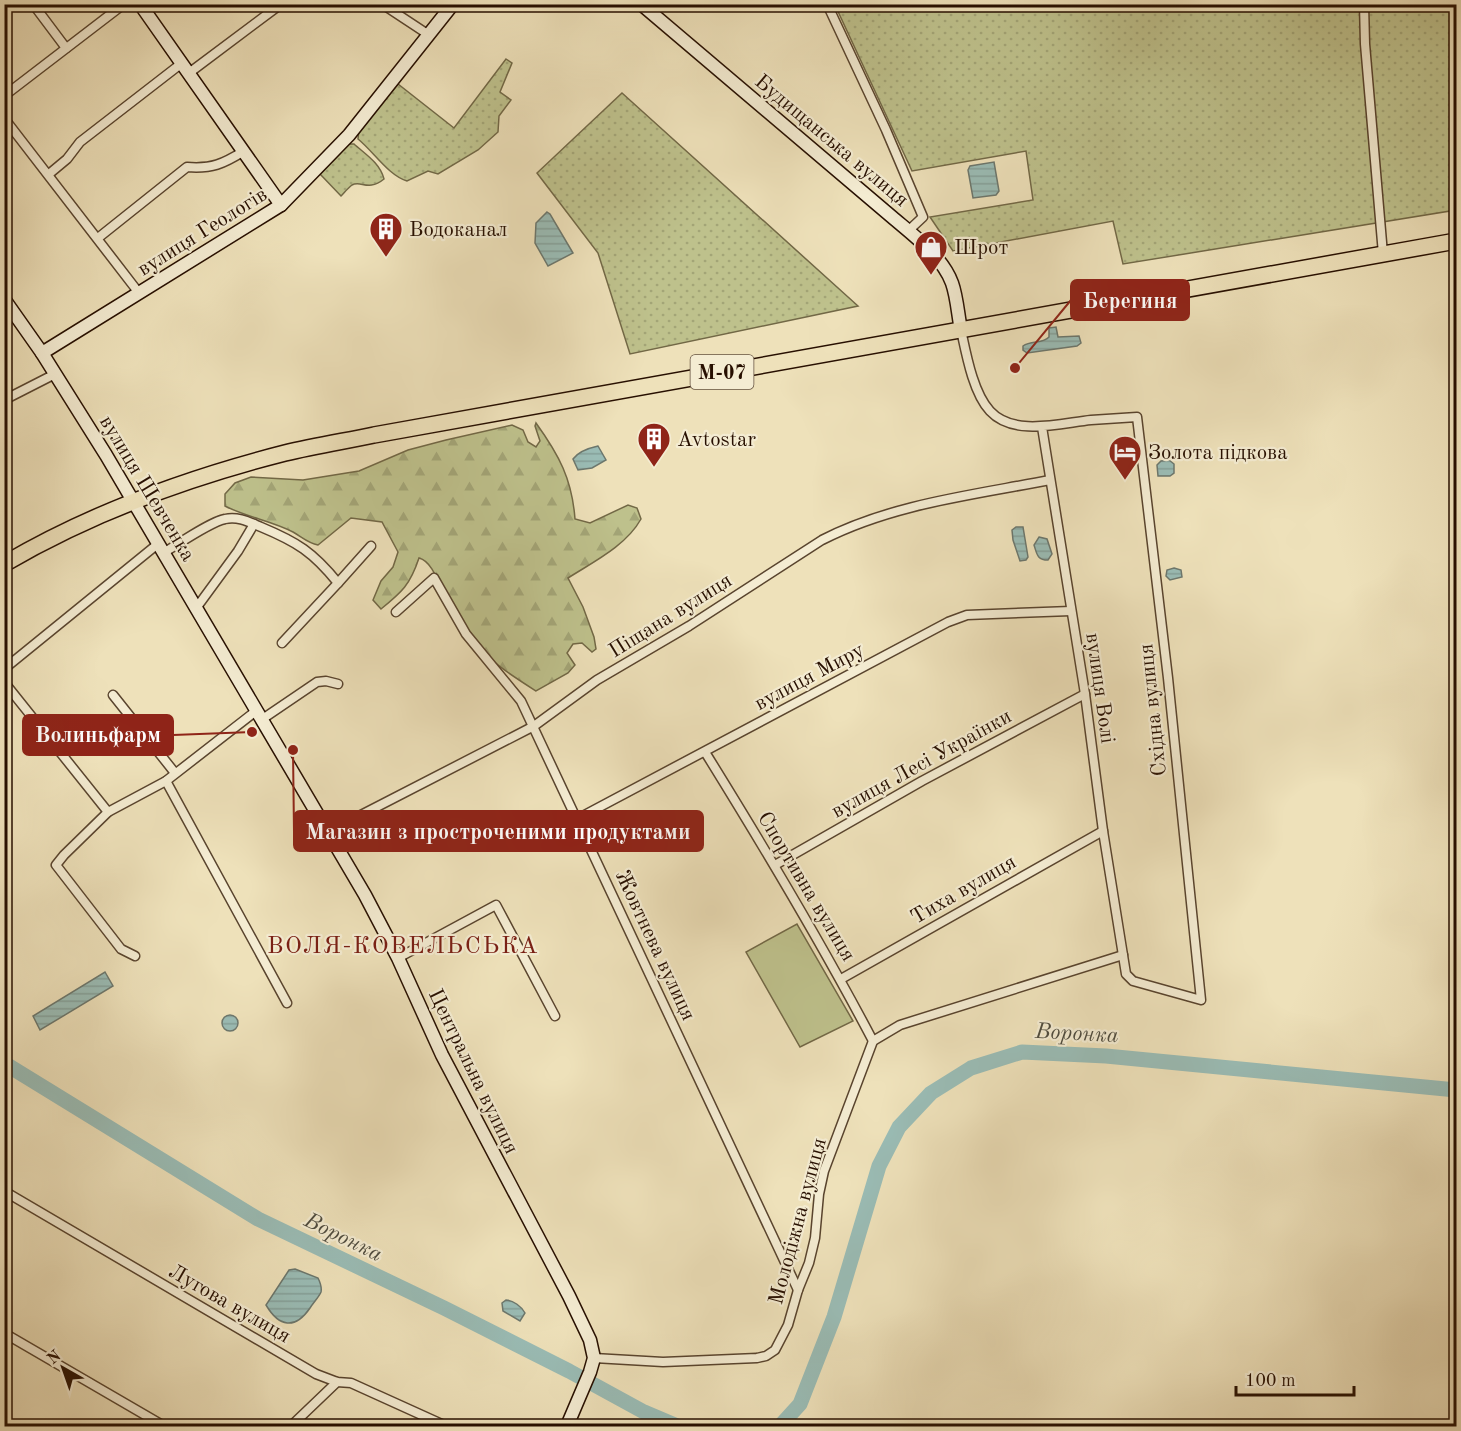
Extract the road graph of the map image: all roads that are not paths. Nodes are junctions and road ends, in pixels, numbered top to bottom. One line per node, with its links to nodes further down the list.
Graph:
1 (33, 4): 11 (street)
2 (124, 4): 11 (street)
3 (140, 4): 12 (street)
4 (281, 4): 12 (street)
5 (382, 4): 10 (street)
6 (453, 4): 10 (street, вулиця Геологів)
7 (641, 4): 18 (street, Будищанська вулиця)
8 (827, 4): 18 (street)
9 (1364, 4): 21 (street)
10 (429, 35): 17 (street, вулиця Геологів)
11 (66, 48): 13 (street)
12 (186, 68): 15 (street); 16 (street)
13 (4, 96)
14 (4, 118): 16 (street)
15 (244, 151): 17 (street); 19 (street)
16 (49, 174): 19 (street)
17 (281, 205): 22 (street, вулиця Геологів)
18 (908, 231): 24 (street, Будищанська вулиця)
19 (98, 238): 22 (street)
20 (1456, 241): 21 (highway, М-07)
21 (1383, 254): 24 (highway, М-07)
22 (139, 293): 25 (street, вулиця Геологів)
23 (4, 299): 25 (street, вулиця Шевченка)
24 (961, 330): 28 (street); 30 (highway, М-07)
25 (42, 353): 26 (street, вулиця Шевченка)
26 (55, 374): 27 (street); 30 (street, вулиця Шевченка)
27 (4, 400)
28 (1042, 427): 29 (street, вулиця Волі); 59 (street, Східна вулиця)
29 (1050, 480): 37 (street, вулиця Волі); 46 (street, Піщана вулиця)
30 (134, 502): 33 (street, вулиця Шевченка); 34 (highway, М-07)
31 (254, 524): 33 (street); 35 (street); 36 (street)
32 (371, 546): 35 (street)
33 (162, 548): 36 (street, вулиця Шевченка); 40 (street)
34 (4, 564)
35 (338, 582): 39 (street)
36 (197, 607): 45 (street, вулиця Шевченка)
37 (1071, 610): 43 (street, вулиця Волі); 47 (street, вулиця Миру)
38 (396, 612): 46 (street, Жовтнева вулиця)
39 (282, 643)
40 (4, 669)
41 (4, 682): 50 (street)
42 (338, 684): 45 (street)
43 (1085, 694): 52 (street, вулиця Волі); 54 (street, вулиця Лесі Українки)
44 (113, 695): 48 (street)
45 (256, 711): 48 (street); 53 (street, Центральна вулиця)
46 (534, 726): 51 (street, Жовтнева вулиця); 53 (street, Піщана вулиця)
47 (705, 752): 51 (street, вулиця Миру); 54 (street, Спортивна вулиця)
48 (175, 774): 49 (street)
49 (166, 781): 50 (street); 60 (street)
50 (108, 812): 56 (street)
51 (577, 819): 64 (street, Жовтнева вулиця)
52 (1103, 831): 55 (street, вулиця Волі); 58 (street, Тиха вулиця)
53 (328, 832): 57 (street, Центральна вулиця)
54 (775, 865): 58 (street, Спортивна вулиця)
55 (1123, 955): 59 (street, вулиця Волі); 62 (street)
56 (135, 956)
57 (398, 958): 61 (street); 66 (street, Центральна вулиця)
58 (841, 979): 62 (street, Спортивна вулиця)
59 (1201, 1000)
60 (287, 1003)
61 (555, 1016)
62 (873, 1041): 64 (street, Молодіжна вулиця)
63 (4, 1191): 67 (street, Лугова вулиця)
64 (798, 1290): 66 (street, Молодіжна вулиця)
65 (4, 1334): 68 (street)
66 (594, 1358): 71 (street)
67 (337, 1382): 69 (street); 70 (street, Лугова вулиця)
68 (164, 1426)
69 (291, 1426)
70 (446, 1426)
71 (567, 1426)

